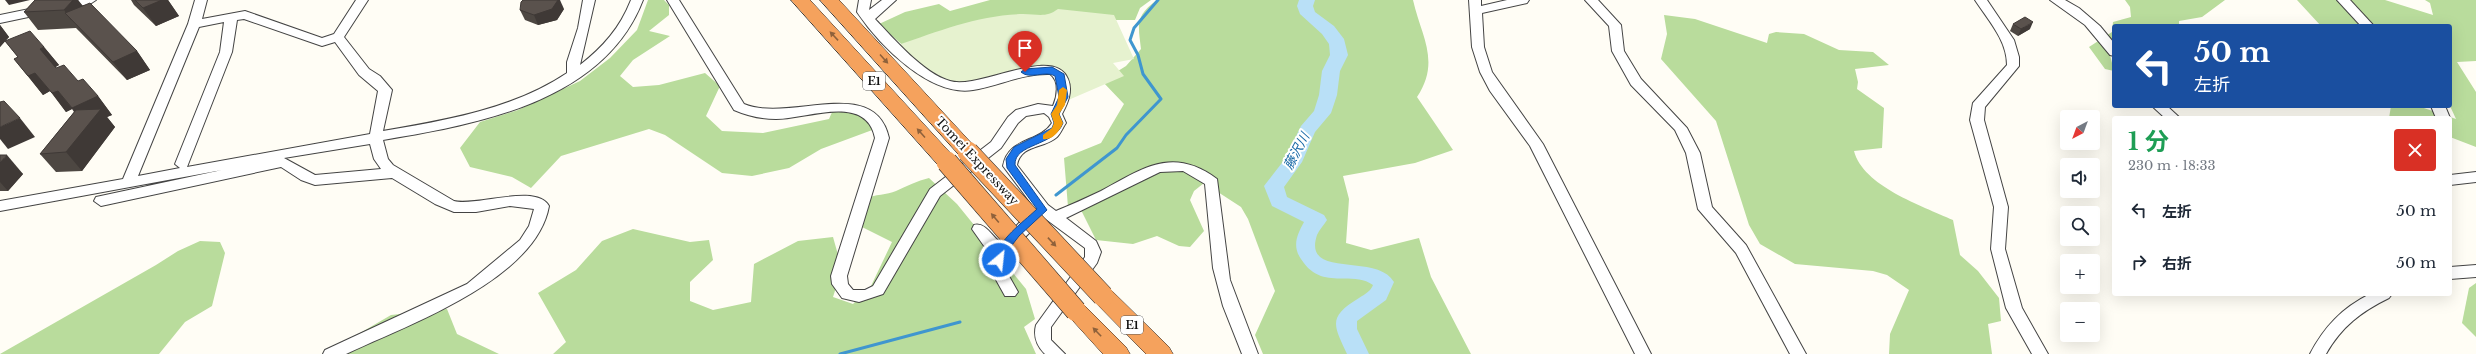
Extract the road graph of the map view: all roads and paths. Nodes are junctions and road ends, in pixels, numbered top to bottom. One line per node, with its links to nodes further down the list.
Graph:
1 (90, 0): 18 (street)
2 (201, 0): 20 (street)
3 (362, 0): 22 (street)
4 (589, 0): 24 (street)
5 (637, 0): 24 (street)
6 (673, 0): 26 (street)
7 (800, 0): 46 (highway, Tomei Expressway / E1, one-way to 7, bridge)
8 (829, 0): 47 (highway, Tomei Expressway / E1, one-way to 47, bridge)
9 (864, 0): 19 (street)
10 (890, 0): 19 (street)
11 (1523, 0): 16 (street)
12 (1591, 0): 50 (street)
13 (1981, 0): 51 (street)
14 (2056, 0): 23 (street)
15 (2343, 0): 21 (street)
16 (1475, 5): 49 (street)
17 (231, 16): 20 (street); 22 (street); 29 (street)
18 (0, 19)
19 (869, 19): 26 (street)
20 (194, 24): 34 (street)
21 (2366, 24)
22 (338, 37): 28 (street)
23 (2112, 49)
24 (574, 74): 28 (street)
25 (2161, 108): 27 (street)
26 (1055, 114): 37 (street)
27 (2171, 116)
28 (377, 136): 30 (street); 31 (street)
29 (199, 154)
30 (282, 158): 31 (street); 34 (street); 35 (street)
31 (392, 173): 44 (street)
32 (2476, 177): 33 (street)
33 (2452, 180)
34 (129, 181): 36 (street)
35 (101, 201)
36 (0, 206)
37 (1049, 213): 39 (street); 45 (street); 48 (street)
38 (979, 229): 39 (street)
39 (1002, 252): 42 (street)
40 (2476, 271): 41 (street)
41 (2452, 273)
42 (1010, 292)
43 (2380, 296): 52 (street)
44 (331, 354)
45 (1057, 354)
46 (1118, 354)
47 (1160, 354)
48 (1250, 354)
49 (1642, 354)
50 (1798, 354)
51 (2040, 354)
52 (2318, 354)

